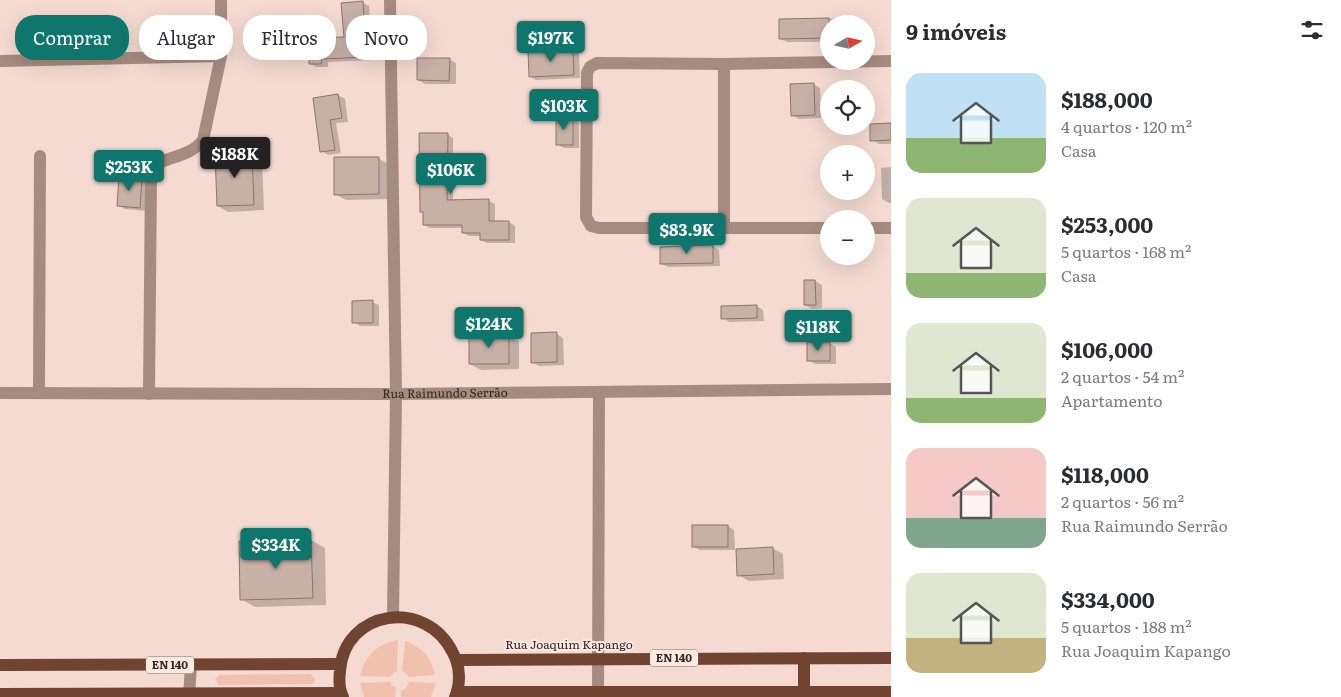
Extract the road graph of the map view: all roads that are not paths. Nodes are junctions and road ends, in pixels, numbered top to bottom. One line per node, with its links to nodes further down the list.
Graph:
1 (221, 0): 3 (street)
2 (390, 0): 19 (street)
3 (221, 15)
4 (139, 58): 6 (street)
5 (220, 60): 18 (street)
6 (0, 61)
7 (891, 61): 8 (street)
8 (724, 64): 10 (street); 10 (street)
9 (40, 156): 17 (street)
10 (724, 228): 11 (street)
11 (820, 228)
12 (875, 228): 13 (street)
13 (891, 228)
14 (891, 389): 15 (street, Rua Raimundo Serrão)
15 (598, 392): 19 (street, Rua Raimundo Serrão); 21 (street)
16 (0, 393): 17 (street, Rua Raimundo Serrão)
17 (39, 394): 18 (street, Rua Raimundo Serrão)
18 (149, 394): 19 (street, Rua Raimundo Serrão)
19 (396, 394): 20 (street)
20 (393, 616): 24 (main road); 25 (main road)
21 (597, 658): 22 (main road, Rua Joaquim Kapango / EN 140); 24 (main road, Rua Joaquim Kapango / EN 140); 33 (street)
22 (804, 658): 23 (main road, Rua Joaquim Kapango / EN 140); 28 (main road)
23 (891, 658)
24 (457, 660): 31 (main road)
25 (340, 664): 27 (main road, EN 140); 32 (main road)
26 (0, 665): 27 (main road, EN 140)
27 (191, 665): 34 (street)
28 (804, 692): 29 (main road); 33 (main road)
29 (891, 692)
30 (0, 694): 34 (main road)
31 (456, 694): 33 (main road)
32 (342, 695): 34 (main road)
33 (598, 695)
34 (190, 696)

